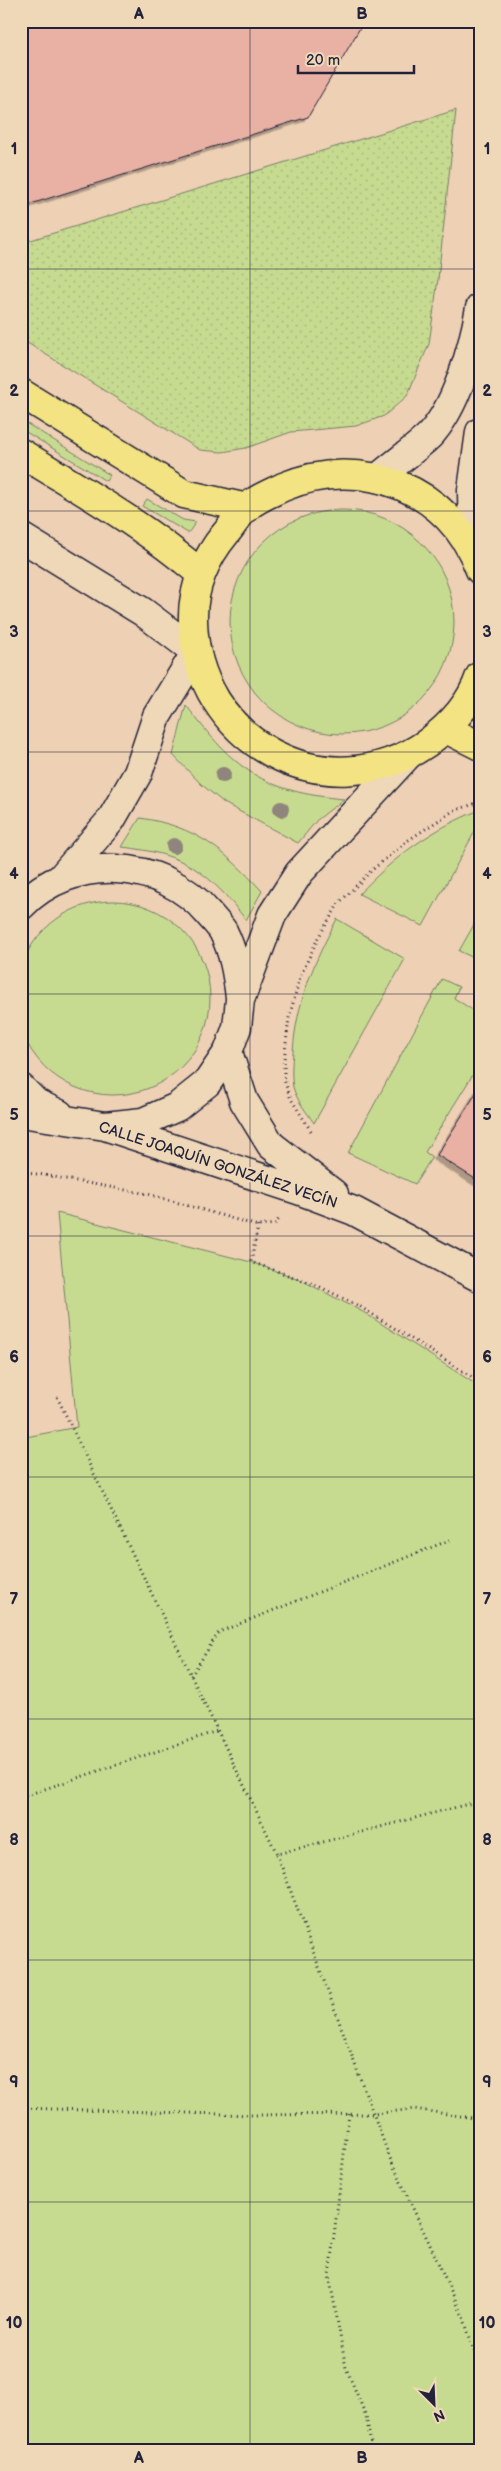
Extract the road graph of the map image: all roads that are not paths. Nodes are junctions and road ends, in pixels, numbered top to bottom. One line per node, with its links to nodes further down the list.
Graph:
1 (480, 308): 5 (street)
2 (21, 393): 6 (main road)
3 (480, 432): 8 (street)
4 (21, 453): 9 (main road)
5 (378, 478): 6 (main road); 8 (main road)
6 (247, 508): 9 (main road)
7 (21, 538): 10 (street)
8 (476, 560)
9 (201, 574): 10 (main road)
10 (196, 652): 14 (main road); 15 (street)
11 (480, 676): 12 (main road)
12 (446, 729): 13 (main road); 14 (main road)
13 (480, 746)
14 (407, 756): 17 (street)
15 (61, 878): 16 (street); 17 (street)
16 (21, 906)
17 (240, 1000): 18 (street)
18 (228, 1052): 22 (street); 23 (street, CALLE JOAQUÍN GONZÁLEZ VECÍN)
19 (21, 1088): 21 (street)
20 (21, 1112): 21 (street, CALLE JOAQUÍN GONZÁLEZ VECÍN)
21 (67, 1118): 22 (street, CALLE JOAQUÍN GONZÁLEZ VECÍN)
22 (105, 1126): 23 (street, CALLE JOAQUÍN GONZÁLEZ VECÍN)
23 (354, 1211): 24 (street, CALLE JOAQUÍN GONZÁLEZ VECÍN)
24 (480, 1278)

